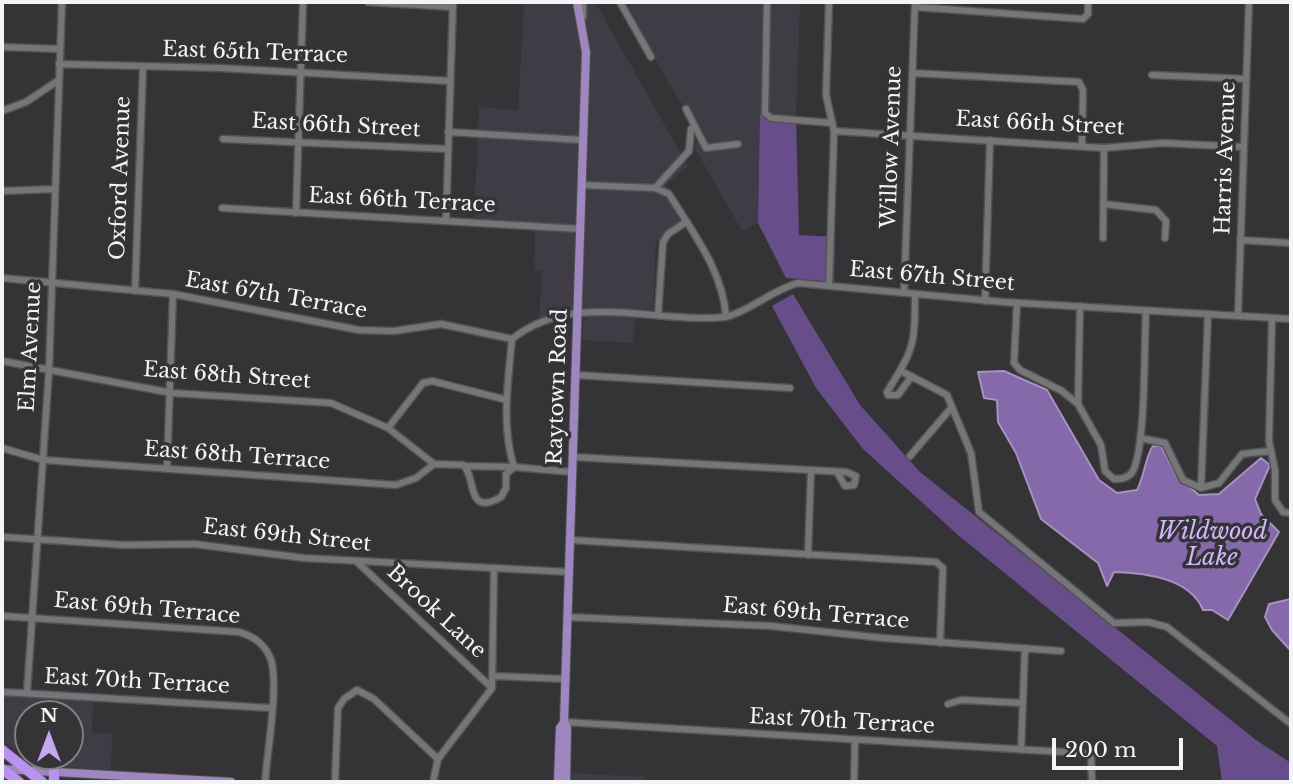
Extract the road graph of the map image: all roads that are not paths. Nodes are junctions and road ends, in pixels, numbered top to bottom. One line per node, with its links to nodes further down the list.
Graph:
1 (62, 2): 17 (street, Elm Avenue)
2 (303, 2): 21 (street)
3 (368, 2): 4 (street)
4 (384, 2): 13 (street)
5 (577, 2): 15 (main road, Raytown Road)
6 (583, 2): 15 (street)
7 (620, 2): 18 (street)
8 (768, 2): 29 (street)
9 (830, 2): 29 (street)
10 (1088, 2): 14 (street)
11 (1238, 2): 12 (street)
12 (1249, 2): 24 (street, Harris Avenue)
13 (453, 4): 26 (street)
14 (915, 5): 22 (street, Willow Avenue)
15 (582, 22): 36 (main road, Raytown Road)
16 (2, 47): 17 (street)
17 (60, 50): 19 (street, Elm Avenue)
18 (651, 57)
19 (59, 64): 20 (street, East 65th Terrace); 25 (street, Elm Avenue)
20 (143, 67): 21 (street, East 65th Terrace); 60 (street, Oxford Avenue)
21 (300, 72): 26 (street, East 65th Terrace); 35 (street)
22 (912, 73): 33 (street, Willow Avenue); 39 (street)
23 (1152, 75): 24 (street)
24 (1246, 79): 41 (street, Harris Avenue)
25 (59, 80): 28 (street); 45 (street, Elm Avenue)
26 (450, 81): 32 (street)
27 (686, 109): 38 (street)
28 (2, 111)
29 (832, 123): 31 (street)
30 (691, 129): 44 (street)
31 (834, 131): 33 (street, East 66th Street); 59 (street)
32 (448, 132): 36 (street, East 66th Street); 42 (street)
33 (909, 136): 37 (street, East 66th Street); 61 (street, Willow Avenue)
34 (223, 139): 35 (street, East 66th Street)
35 (298, 140): 42 (street, East 66th Street); 49 (street)
36 (583, 140): 43 (main road, Raytown Road)
37 (990, 140): 39 (street, East 66th Street); 64 (street)
38 (737, 144)
39 (1082, 146): 40 (street, East 66th Street)
40 (1104, 148): 41 (street, East 66th Street); 47 (street)
41 (1244, 148): 55 (street, Harris Avenue)
42 (447, 149): 50 (street)
43 (582, 185): 44 (street); 52 (main road, Raytown Road)
44 (658, 189): 51 (street)
45 (55, 190): 46 (street); 58 (street, Elm Avenue)
46 (2, 191)
47 (1103, 204): 53 (street); 54 (street)
48 (222, 208): 49 (street, East 66th Terrace)
49 (296, 212): 50 (street, East 66th Terrace)
50 (446, 221): 52 (street, East 66th Terrace)
51 (686, 222): 70 (street); 72 (street)
52 (581, 229): 68 (main road, Raytown Road)
53 (1103, 238)
54 (1165, 238)
55 (1240, 240): 56 (street); 71 (street, Harris Avenue)
56 (1291, 243)
57 (2, 278): 58 (street, East 67th Terrace)
58 (52, 282): 60 (street, East 67th Terrace); 77 (street, Elm Avenue)
59 (829, 286): 61 (street, East 67th Street); 72 (street, East 67th Street)
60 (135, 291): 62 (street, East 67th Terrace)
61 (904, 293): 63 (street, East 67th Street)
62 (173, 294): 75 (street, East 67th Terrace); 82 (street)
63 (915, 294): 64 (street, East 67th Street); 78 (street)
64 (985, 301): 65 (street, East 67th Street)
65 (1017, 303): 66 (street, East 67th Street); 84 (street)
66 (1080, 306): 67 (street, East 67th Street); 84 (street)
67 (1146, 311): 69 (street, East 67th Street); 87 (street)
68 (578, 312): 70 (street, East 67th Street); 75 (street); 79 (main road, Raytown Road)
69 (1208, 314): 71 (street, East 67th Street); 100 (street)
70 (658, 315): 72 (street, East 67th Street)
71 (1238, 316): 73 (street, East 67th Street)
72 (726, 317)
73 (1272, 318): 74 (street, East 67th Street); 89 (street)
74 (1291, 319)
75 (512, 339): 83 (street)
76 (2, 360): 77 (street, East 68th Street)
77 (49, 370): 82 (street, East 68th Street); 92 (street, Elm Avenue)
78 (901, 371): 80 (street); 80 (street)
79 (576, 375): 81 (street); 91 (main road, Raytown Road)
80 (911, 377): 85 (street)
81 (790, 388)
82 (172, 393): 86 (street, East 68th Street); 96 (street)
83 (507, 400): 86 (street); 95 (street)
84 (1078, 404): 87 (street)
85 (952, 407): 90 (street); 124 (street)
86 (388, 428): 93 (street, East 68th Street)
87 (1140, 438): 100 (street)
88 (2, 447): 92 (street, East 68th Terrace)
89 (1270, 451): 100 (street); 101 (street)
90 (910, 456)
91 (573, 457): 97 (street); 98 (main road, Raytown Road)
92 (43, 460): 96 (street, East 68th Terrace); 104 (street, Elm Avenue)
93 (434, 464): 94 (street); 96 (street, East 68th Terrace)
94 (465, 466): 95 (street); 95 (street)
95 (514, 467): 98 (street)
96 (167, 469)
97 (811, 470): 99 (street); 105 (street)
98 (572, 472): 103 (main road, Raytown Road)
99 (836, 472)
100 (1201, 488)
101 (1291, 513)
102 (2, 537): 104 (street, East 69th Street)
103 (570, 540): 105 (street); 108 (main road, Raytown Road)
104 (37, 541): 106 (street, East 69th Street); 110 (street, Elm Avenue)
105 (808, 555): 112 (street)
106 (356, 561): 107 (street, East 69th Street); 117 (street, Brook Lane)
107 (494, 568): 108 (street, East 69th Street); 115 (street)
108 (569, 572): 111 (main road, Raytown Road)
109 (2, 616): 110 (street, East 69th Terrace)
110 (32, 617): 119 (street, Elm Avenue); 122 (street, East 69th Terrace)
111 (568, 617): 112 (street, East 69th Terrace); 116 (main road, Raytown Road)
112 (940, 643): 113 (street, East 69th Terrace)
113 (1025, 649): 114 (street, East 69th Terrace); 120 (street)
114 (1061, 651)
115 (493, 676): 116 (street); 117 (street)
116 (566, 679): 123 (main road, Raytown Road)
117 (492, 688): 128 (street)
118 (2, 692): 119 (street, East 70th Terrace)
119 (27, 693): 122 (street, East 70th Terrace)
120 (1023, 703): 121 (street); 127 (street)
121 (948, 704)
122 (271, 708): 135 (street)
123 (564, 722): 125 (street, East 70th Terrace); 138 (main road, Raytown Road); 139 (main road, Raytown Road)
124 (1291, 724)
125 (855, 740): 127 (street, East 70th Terrace); 140 (street)
126 (2, 750): 130 (highway)
127 (1021, 750): 141 (street, East 70th Terrace)
128 (438, 760): 136 (street); 137 (street)
129 (2, 769): 130 (main road); 132 (highway)
130 (27, 771): 131 (main road); 133 (highway)
131 (54, 777): 134 (main road)
132 (19, 782)
133 (42, 782)
134 (231, 782)
135 (265, 782)
136 (335, 782)
137 (433, 782)
138 (558, 782)
139 (566, 782)
140 (854, 782)
141 (1092, 782)

